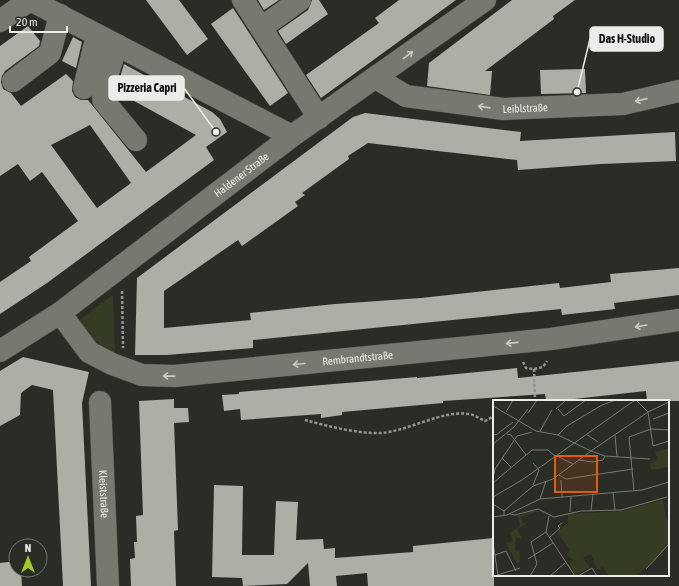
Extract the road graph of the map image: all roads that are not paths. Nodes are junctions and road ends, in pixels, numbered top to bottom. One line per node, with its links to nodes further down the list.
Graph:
1 (30, 0): 5 (street); 6 (street)
2 (243, 0): 7 (street)
3 (300, 0): 7 (street)
4 (485, 0): 10 (street, Haldener Straße, one-way to 4)
5 (4, 12)
6 (60, 16): 8 (street); 11 (street)
7 (261, 28): 14 (street)
8 (97, 35): 9 (street); 12 (street)
9 (117, 45): 15 (street); 16 (street)
10 (376, 78): 13 (street, Leiblstraße, one-way to 10); 14 (street, Haldener Straße)
11 (13, 81)
12 (84, 88)
13 (679, 91)
14 (319, 118): 15 (street, Haldener Straße)
15 (292, 136): 17 (street, Haldener Straße)
16 (136, 140)
17 (60, 313): 18 (street, Rembrandtstraße, one-way to 17); 19 (street, Haldener Straße)
18 (679, 320)
19 (0, 350)
20 (100, 402): 21 (street, Kleiststraße)
21 (108, 586)

